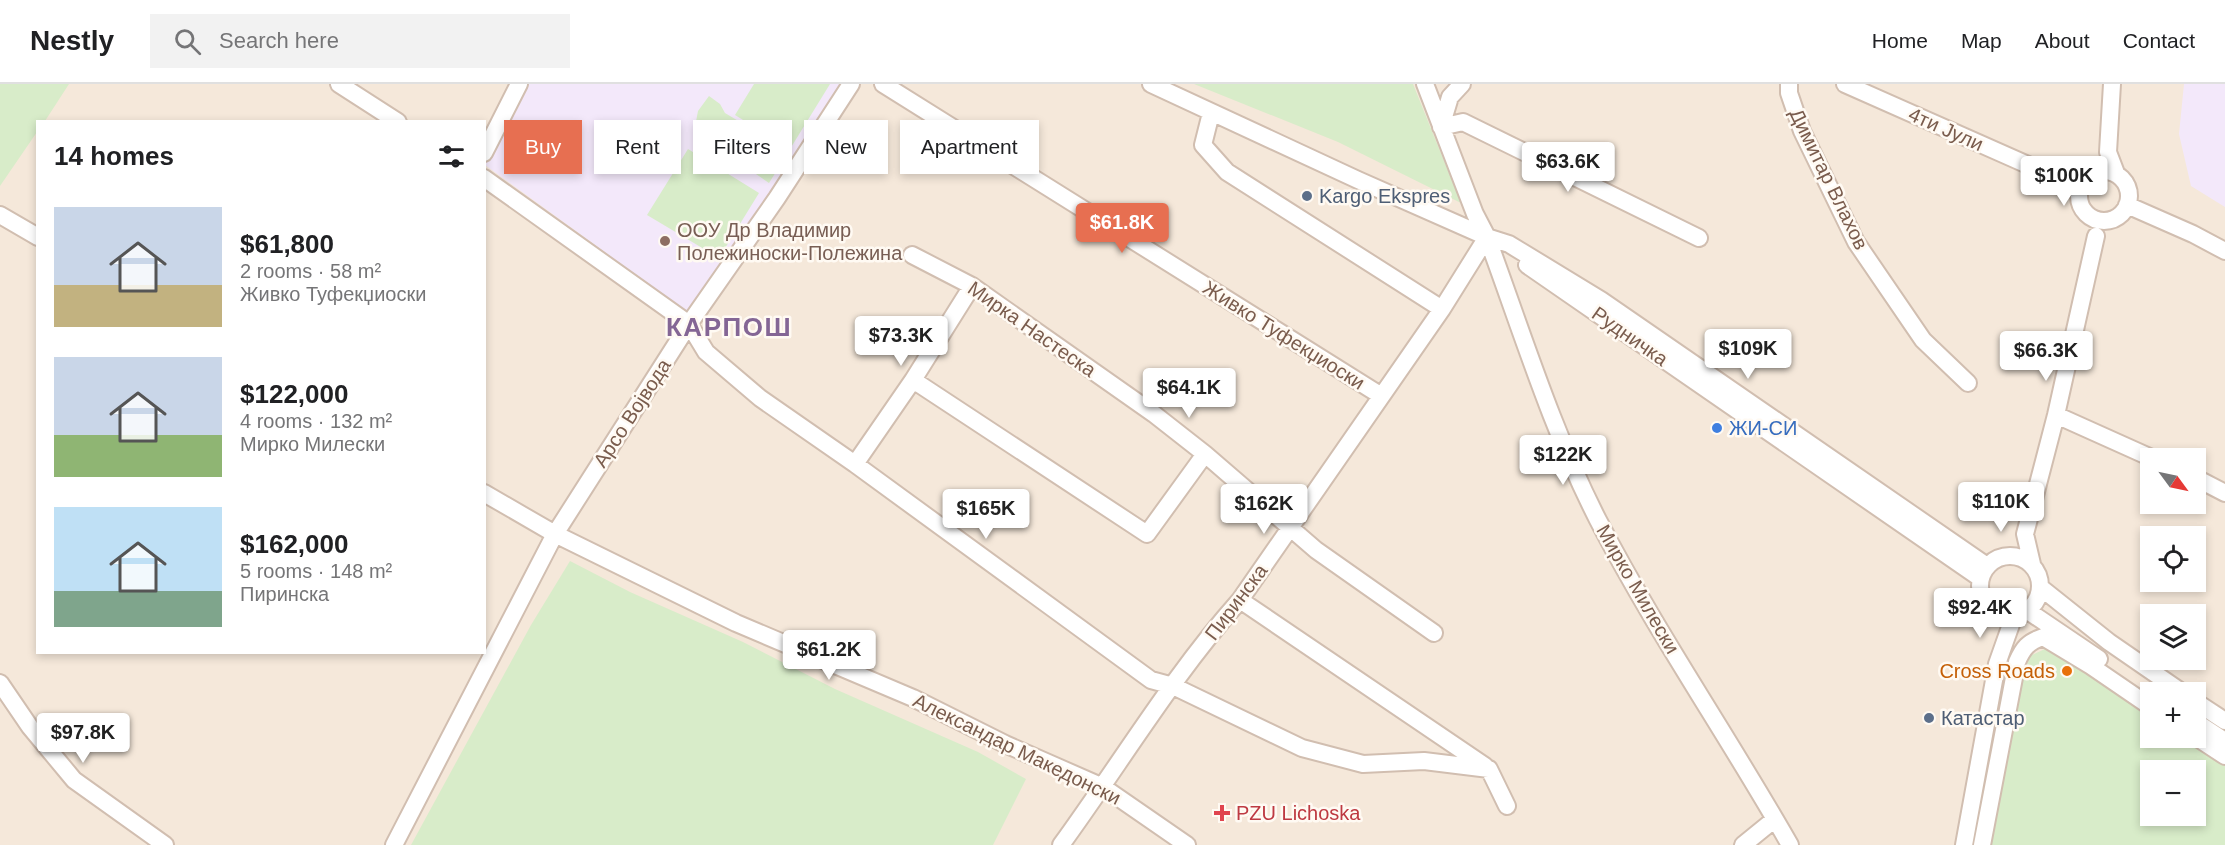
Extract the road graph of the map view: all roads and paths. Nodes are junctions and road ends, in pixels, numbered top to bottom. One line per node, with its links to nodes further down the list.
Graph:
1 (339, 84): 12 (street)
2 (519, 84): 14 (street)
3 (850, 84): 32 (street, Арсо Војвода)
4 (883, 84): 35 (street, Живко Туфекџиоски)
5 (1151, 84): 11 (street, Рудничка)
6 (1425, 84): 13 (street, Мирко Милески)
7 (1462, 84): 13 (street)
8 (1790, 84): 34 (street, Димитар Влахов)
9 (1845, 84): 19 (street, 4ти Јули)
10 (2112, 84): 15 (street)
11 (1211, 113): 26 (street, Рудничка); 31 (street)
12 (395, 120)
13 (1441, 127): 26 (street, Мирко Милески); 27 (street)
14 (486, 149)
15 (2108, 152): 16 (street); 17 (street)
16 (2094, 173): 17 (street); 19 (street)
17 (2116, 173): 20 (street)
18 (486, 179): 32 (street)
19 (2080, 188): 22 (street)
20 (2127, 205): 23 (street); 28 (street)
21 (0, 215): 24 (street)
22 (2089, 215): 23 (street); 25 (street)
23 (2110, 220): 25 (street)
24 (36, 236)
25 (2096, 236): 36 (street)
26 (1486, 237): 31 (street, Пиринска); 47 (street, Рудничка); 68 (street, Мирко Милески)
27 (1699, 238)
28 (2225, 251)
29 (912, 255): 30 (street, Мирка Настеска)
30 (972, 286): 33 (street); 38 (street, Мирка Настеска)
31 (1442, 309): 35 (street, Пиринска)
32 (689, 324): 39 (street); 44 (street, Арсо Војвода)
33 (913, 380): 38 (street); 39 (street)
34 (1968, 383)
35 (1380, 395): 43 (street, Пиринска)
36 (2056, 415): 37 (street); 45 (street)
37 (2140, 453)
38 (1205, 454): 43 (street, Мирка Настеска)
39 (855, 464): 56 (street)
40 (2206, 483): 41 (street)
41 (2225, 492)
42 (486, 494): 44 (street, Александар Македонски)
43 (1290, 528): 49 (street, Пиринска); 52 (street, Мирка Настеска)
44 (555, 534): 66 (street, Александар Македонски); 70 (street, Арсо Војвода)
45 (2025, 534): 46 (street); 47 (street)
46 (2032, 564): 47 (street); 48 (street)
47 (1989, 567): 50 (street)
48 (2040, 587): 51 (street); 54 (street)
49 (1240, 600): 56 (street, Пиринска); 65 (street)
50 (1997, 613): 51 (street); 53 (street)
51 (2021, 613): 53 (street); 57 (street)
52 (1434, 633)
53 (1997, 664): 75 (street)
54 (2167, 682)
55 (0, 683): 69 (street)
56 (1173, 686): 65 (street); 66 (street, Пиринска)
57 (2140, 686)
58 (2140, 699): 76 (street)
59 (2206, 709): 60 (street)
60 (2225, 721)
61 (2206, 729): 62 (street)
62 (2225, 741)
63 (2206, 744): 64 (street)
64 (2225, 756)
65 (1489, 769): 67 (street)
66 (1103, 787): 71 (street, Пиринска); 72 (street, Александар Македонски)
67 (1507, 806)
68 (1775, 819): 73 (street); 74 (street, Мирко Милески)
69 (165, 845)
70 (394, 845)
71 (1061, 845)
72 (1187, 845)
73 (1743, 845)
74 (1790, 845)
75 (1964, 845)
76 (1982, 845)

